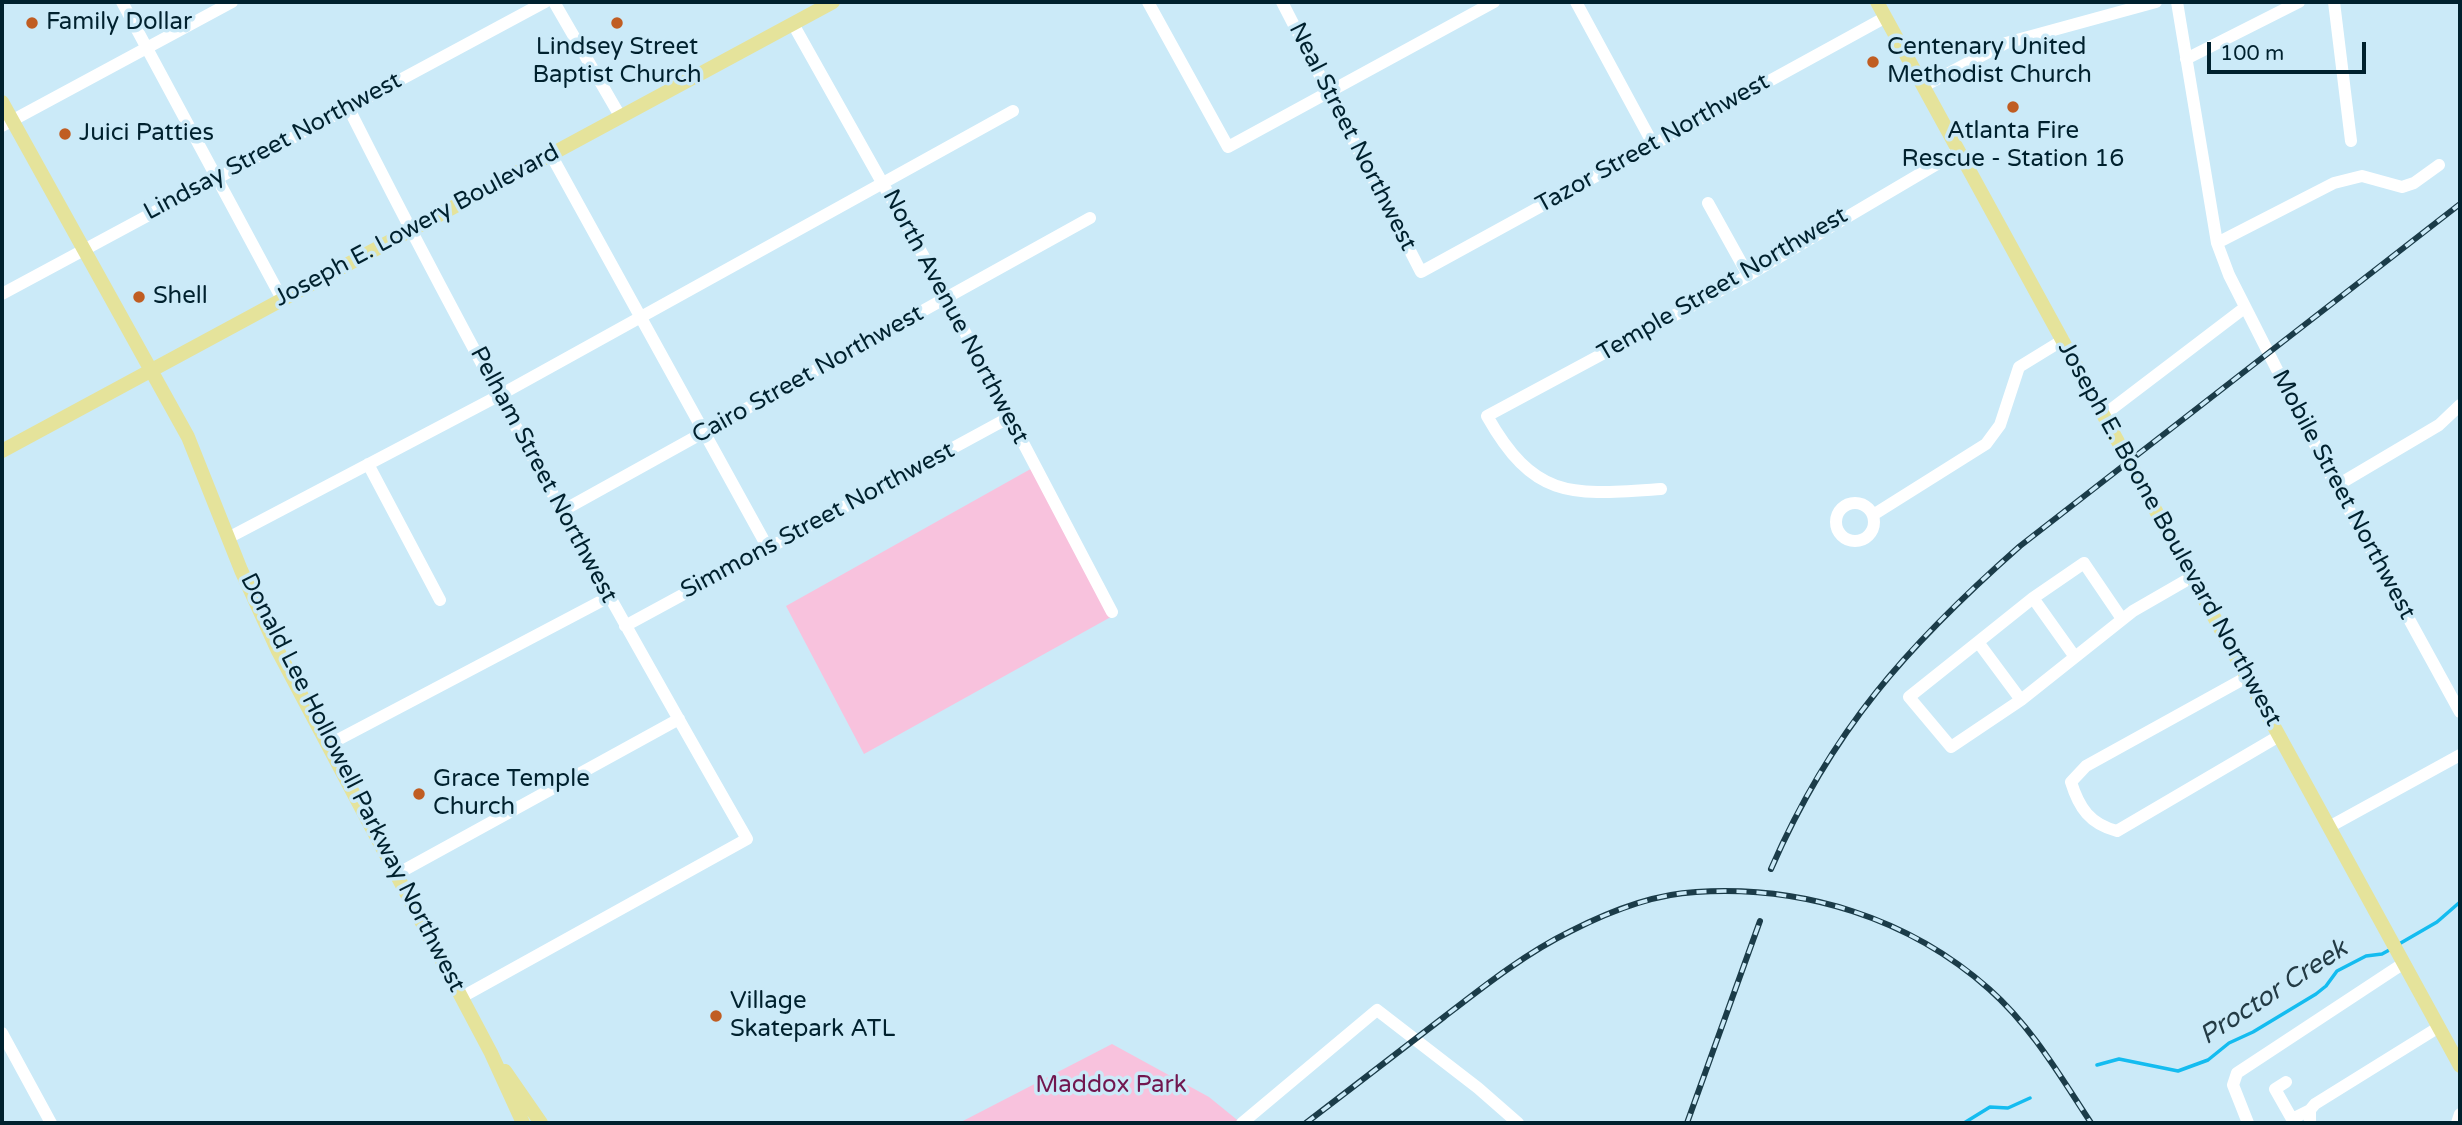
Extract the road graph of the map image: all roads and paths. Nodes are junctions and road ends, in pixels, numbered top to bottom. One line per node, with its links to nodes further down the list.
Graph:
1 (122, 2): 17 (street)
2 (232, 2): 17 (street)
3 (545, 2): 22 (street, Lindsay Street Northwest)
4 (554, 2): 24 (street)
5 (833, 2): 16 (main road, Joseph E. Lowery Boulevard)
6 (1148, 2): 20 (street)
7 (1282, 2): 20 (street, Neal Street Northwest)
8 (1494, 2): 20 (street)
9 (1576, 2): 27 (street)
10 (1877, 2): 15 (main road, Joseph E. Boone Boulevard Northwest)
11 (2156, 2): 19 (street)
12 (2177, 2): 18 (street, Mobile Street Northwest)
13 (2299, 2): 18 (street)
14 (2334, 2): 26 (street)
15 (1886, 18): 19 (main road, Joseph E. Boone Boulevard Northwest); 27 (street, Tazor Street Northwest)
16 (793, 24): 24 (main road, Joseph E. Lowery Boulevard); 32 (street, North Avenue Northwest)
17 (146, 47): 25 (street); 31 (street)
18 (2186, 59): 36 (street, Mobile Street Northwest)
19 (1924, 86): 28 (main road, Joseph E. Boone Boulevard Northwest)
20 (1329, 92): 38 (street, Neal Street Northwest)
21 (2, 102): 25 (main road, Donald Lee Hollowell Parkway Northwest)
22 (348, 107): 31 (street, Lindsay Street Northwest); 35 (street, Pelham Street Northwest)
23 (1013, 111): 32 (street)
24 (620, 116): 29 (main road, Joseph E. Lowery Boulevard)
25 (7, 123): 37 (main road, Donald Lee Hollowell Parkway Northwest)
26 (2351, 141)
27 (1653, 144): 38 (street, Tazor Street Northwest)
28 (1959, 151): 39 (street, Temple Street Northwest); 45 (main road, Joseph E. Boone Boulevard Northwest)
29 (550, 153): 35 (main road, Joseph E. Lowery Boulevard); 44 (street)
30 (2439, 165): 36 (street)
31 (217, 177): 37 (street, Lindsay Street Northwest); 42 (street)
32 (882, 181): 41 (street, North Avenue Northwest); 44 (street)
33 (1707, 203): 39 (street)
34 (1090, 218): 41 (street, Cairo Street Northwest)
35 (409, 231): 42 (main road, Joseph E. Lowery Boulevard); 47 (street, Pelham Street Northwest)
36 (2217, 243): 43 (street, Mobile Street Northwest)
37 (83, 249): 40 (street, Lindsay Street Northwest); 46 (main road, Donald Lee Hollowell Parkway Northwest)
38 (1421, 272)
39 (1748, 275): 55 (street, Temple Street Northwest)
40 (2, 294)
41 (947, 298): 50 (street, North Avenue Northwest); 51 (street, Cairo Street Northwest)
42 (282, 299): 46 (main road, Joseph E. Lowery Boulevard)
43 (2243, 309): 49 (street); 54 (street, Mobile Street Northwest)
44 (640, 316): 47 (street); 51 (street)
45 (2063, 340): 49 (main road, Joseph E. Boone Boulevard Northwest); 57 (street)
46 (151, 370): 52 (main road, Joseph E. Lowery Boulevard); 58 (main road, Donald Lee Hollowell Parkway Northwest)
47 (500, 395): 53 (street); 56 (street, Pelham Street Northwest)
48 (2460, 405): 54 (street)
49 (2105, 414): 60 (main road, Joseph E. Boone Boulevard Northwest)
50 (1010, 417): 59 (street, Simmons Street Northwest); 64 (street, North Avenue Northwest)
51 (705, 433): 56 (street, Cairo Street Northwest); 59 (street)
52 (2, 452)
53 (368, 464): 58 (street); 63 (street)
54 (2336, 486): 71 (street, Mobile Street Northwest)
55 (1661, 489)
56 (562, 510): 61 (street, Pelham Street Northwest)
57 (1873, 515)
58 (228, 538): 74 (main road, Donald Lee Hollowell Parkway Northwest)
59 (768, 548): 66 (street, Simmons Street Northwest)
60 (2192, 577): 65 (street); 69 (main road, Joseph E. Boone Boulevard Northwest)
61 (609, 597): 66 (street, Pelham Street Northwest); 74 (street)
62 (2033, 598): 65 (street); 67 (street); 68 (street)
63 (440, 600)
64 (1112, 612)
65 (2122, 619): 68 (street)
66 (625, 626): 72 (street, Pelham Street Northwest)
67 (1978, 642): 70 (street); 70 (street)
68 (2075, 657): 70 (street)
69 (2247, 677): 73 (main road, Joseph E. Boone Boulevard Northwest); 73 (street)
70 (2021, 700)
71 (2460, 712)
72 (679, 719): 77 (street); 79 (street, Pelham Street Northwest)
73 (2279, 736): 76 (main road, Joseph E. Boone Boulevard Northwest)
74 (328, 745): 77 (main road, Donald Lee Hollowell Parkway Northwest)
75 (2460, 755): 76 (street)
76 (2329, 827): 78 (main road, Joseph E. Boone Boulevard Northwest)
77 (397, 874): 79 (main road, Donald Lee Hollowell Parkway Northwest)
78 (2402, 959): 80 (main road, Joseph E. Boone Boulevard Northwest); 92 (street)
79 (462, 997): 82 (main road, Donald Lee Hollowell Parkway Northwest)
80 (2439, 1027): 83 (main road, Joseph E. Boone Boulevard Northwest); 86 (street)
81 (2, 1033): 87 (street)
82 (491, 1053): 88 (main road, Donald Lee Hollowell Parkway Northwest); 89 (main road, Donald Lee Hollowell Parkway Northwest)
83 (2460, 1066)
84 (2286, 1082): 86 (street)
85 (2460, 1114): 93 (street)
86 (2310, 1117)
87 (51, 1123)
88 (523, 1123)
89 (541, 1123)
90 (1242, 1123): 91 (street)
91 (1518, 1123)
92 (2248, 1123)
93 (2457, 1123)

